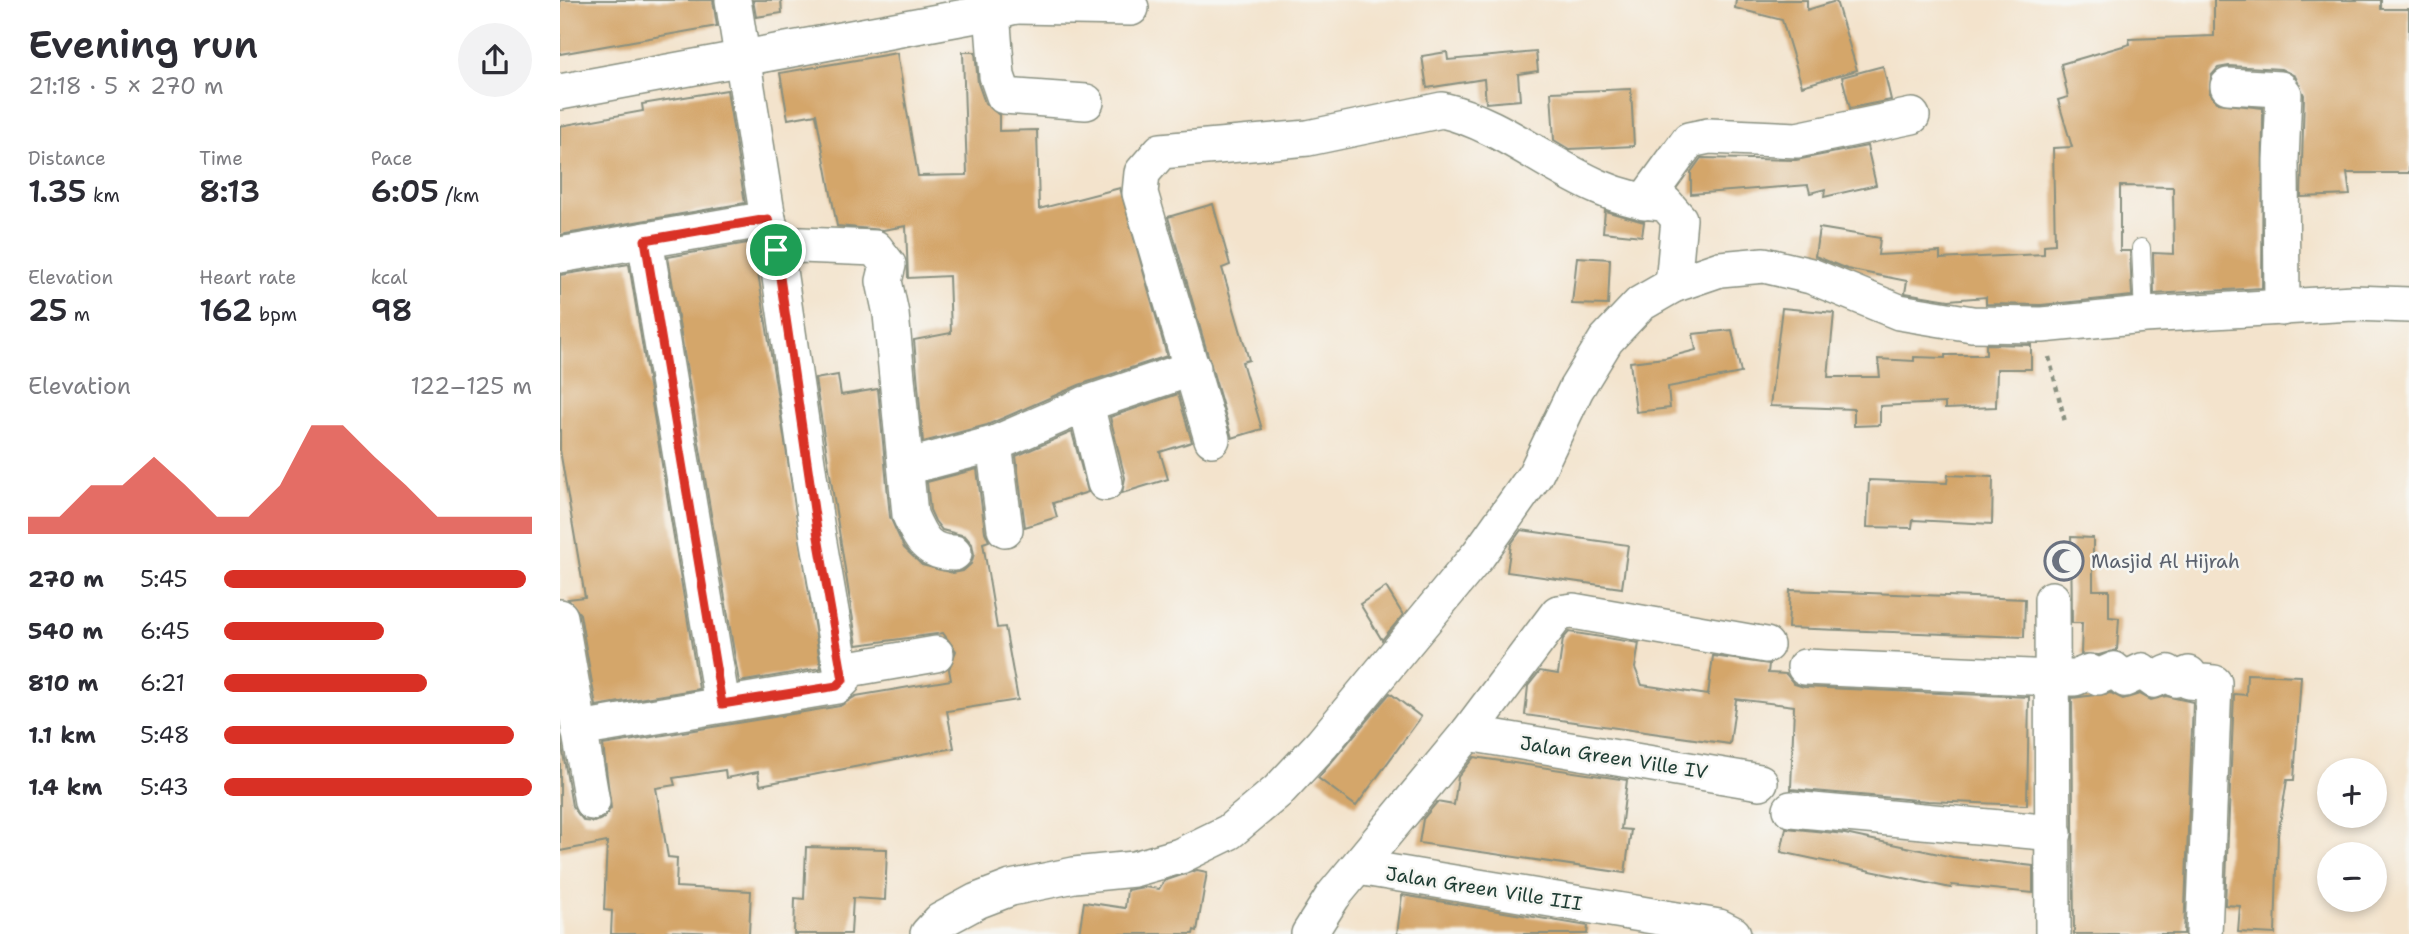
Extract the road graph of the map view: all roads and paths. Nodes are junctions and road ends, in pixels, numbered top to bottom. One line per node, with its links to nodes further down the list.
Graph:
1 (733, 0): 4 (street)
2 (1009, 6): 3 (street); 4 (street); 7 (street)
3 (1131, 8)
4 (743, 60): 6 (street); 10 (street)
5 (2228, 86): 16 (street)
6 (560, 92)
7 (1086, 102)
8 (1912, 116): 9 (street)
9 (1644, 202): 14 (street); 19 (street)
10 (772, 234): 11 (street); 24 (street); 33 (street)
11 (645, 240): 13 (street); 35 (street)
12 (2141, 248): 17 (lane)
13 (560, 255)
14 (1673, 285): 18 (street); 43 (street)
15 (2409, 305): 16 (street)
16 (2282, 308): 17 (street)
17 (2144, 315): 18 (street)
18 (2042, 325): 21 (path)
19 (1193, 368): 20 (street); 22 (street)
20 (1086, 404): 23 (street); 25 (street)
21 (2065, 422)
22 (1212, 439)
23 (994, 443): 24 (street); 26 (street)
24 (906, 467): 27 (street)
25 (1105, 483)
26 (1005, 529)
27 (954, 553)
28 (2052, 598): 34 (street)
29 (560, 617): 36 (street)
30 (1766, 645): 37 (street)
31 (936, 654): 33 (street)
32 (1805, 667): 34 (street)
33 (843, 670): 35 (street)
34 (2136, 679): 41 (street); 47 (street)
35 (722, 704): 36 (street)
36 (579, 729): 39 (street)
37 (1468, 733): 38 (street, Jalan Green Ville IV); 42 (street)
38 (1760, 782)
39 (592, 802)
40 (1791, 810): 41 (street)
41 (2054, 833): 46 (street)
42 (1358, 867): 44 (street); 45 (street, Jalan Green Ville III)
43 (928, 934)
44 (1309, 934)
45 (1733, 934)
46 (2053, 934)
47 (2204, 934)

